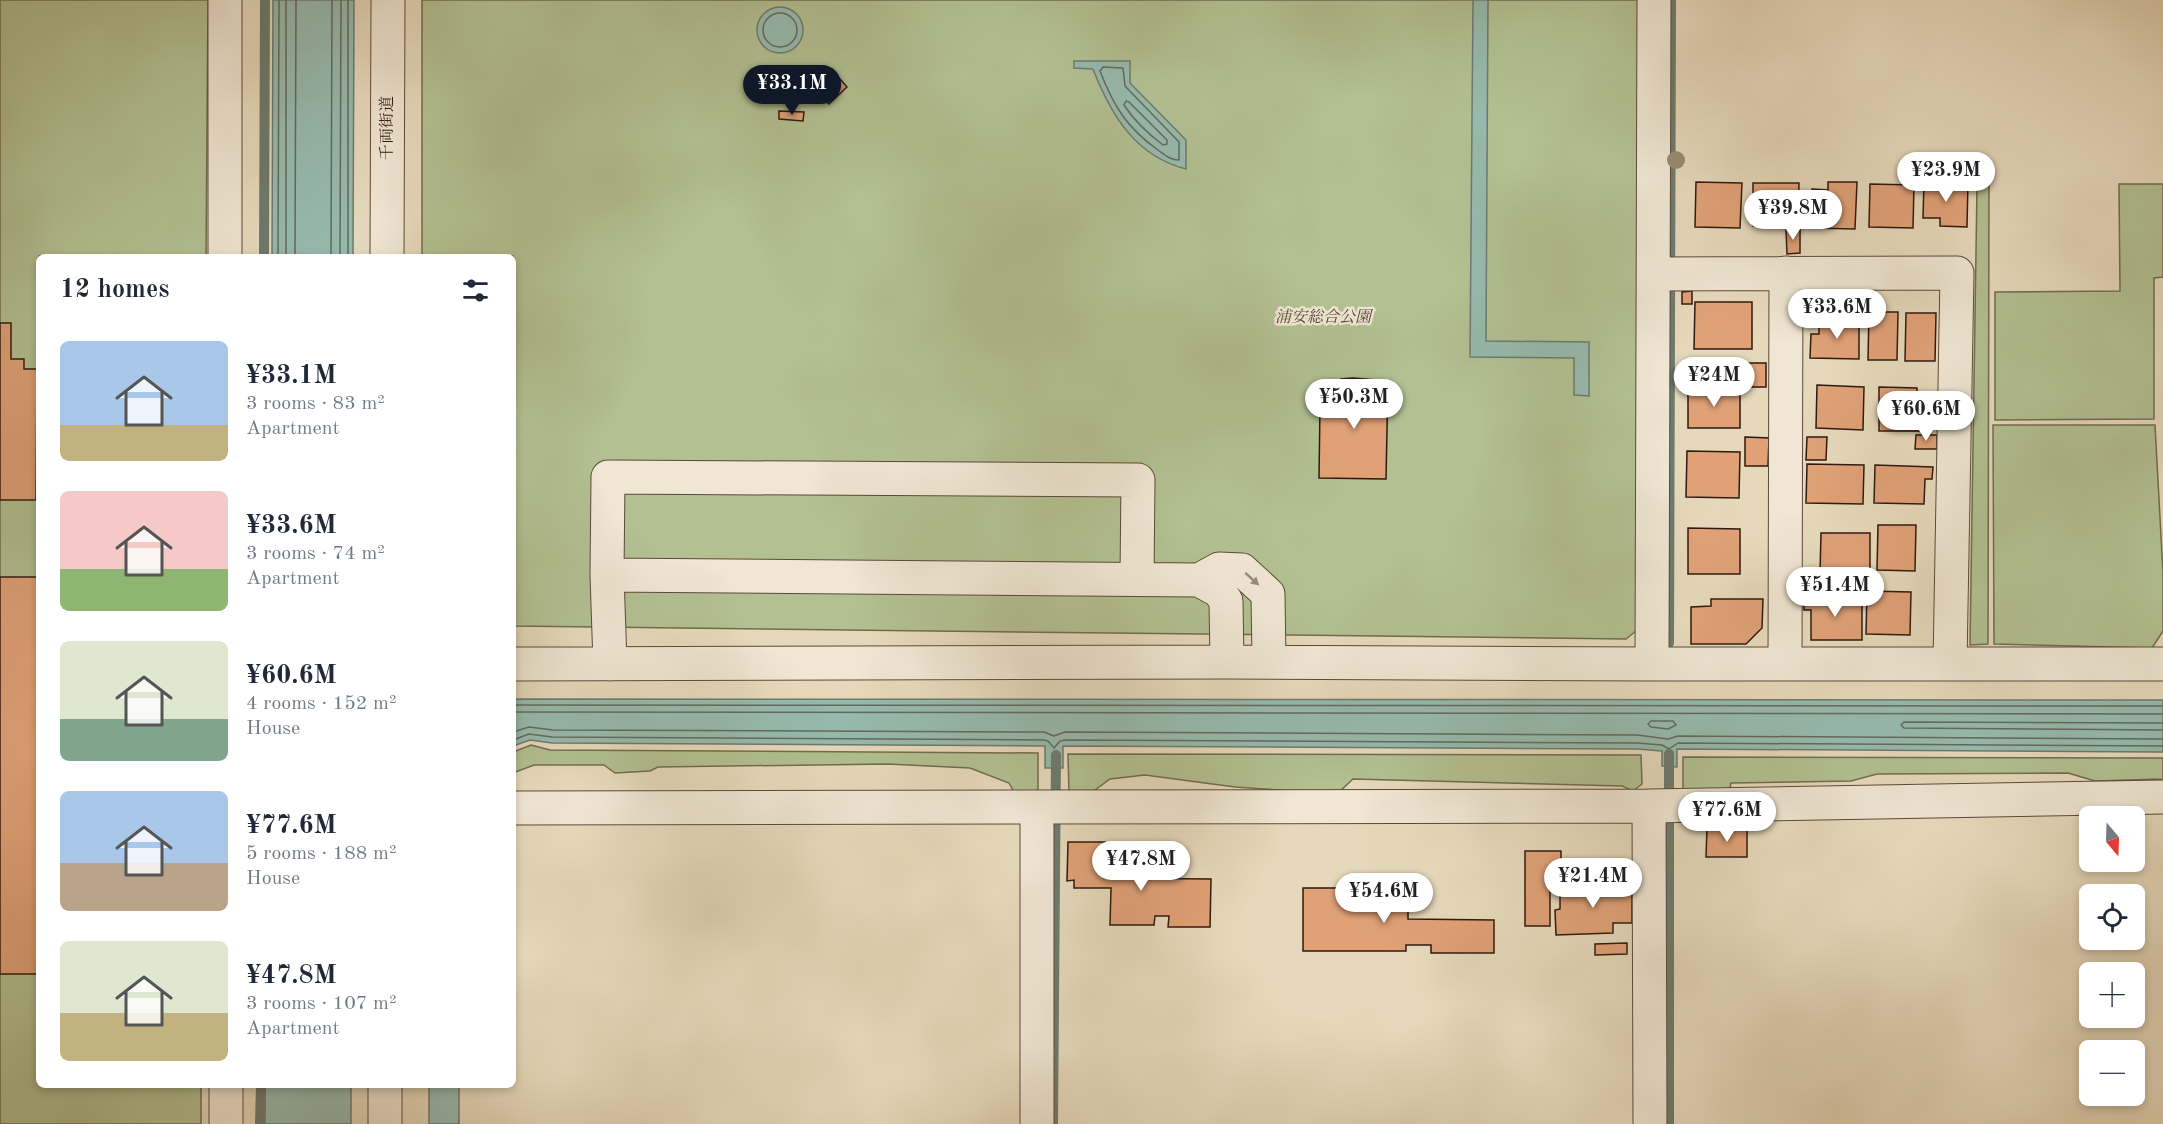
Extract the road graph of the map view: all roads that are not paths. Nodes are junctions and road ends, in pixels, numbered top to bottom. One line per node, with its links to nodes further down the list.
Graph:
1 (225, 0): 4 (street)
2 (388, 0): 5 (street, 千両街道)
3 (1654, 0): 7 (street)
4 (225, 254)
5 (387, 254)
6 (1786, 273): 7 (street); 13 (street); 17 (street)
7 (1664, 274): 16 (street)
8 (607, 575): 9 (street); 9 (street); 15 (street)
9 (1137, 578): 10 (street)
10 (1199, 580): 11 (street); 12 (street, one-way to 12)
11 (1227, 662): 12 (street); 15 (street)
12 (1269, 662): 16 (street)
13 (1950, 663): 17 (street); 18 (street)
14 (516, 664): 15 (street)
15 (610, 664)
16 (1652, 664): 17 (street)
17 (1785, 664)
18 (2163, 664)
19 (2163, 797): 20 (street)
20 (1663, 806): 22 (street); 28 (street)
21 (516, 808): 22 (street)
22 (1050, 808): 27 (street)
23 (225, 1088): 25 (street)
24 (385, 1088): 26 (street)
25 (226, 1124)
26 (385, 1124)
27 (1036, 1124)
28 (1650, 1124)

